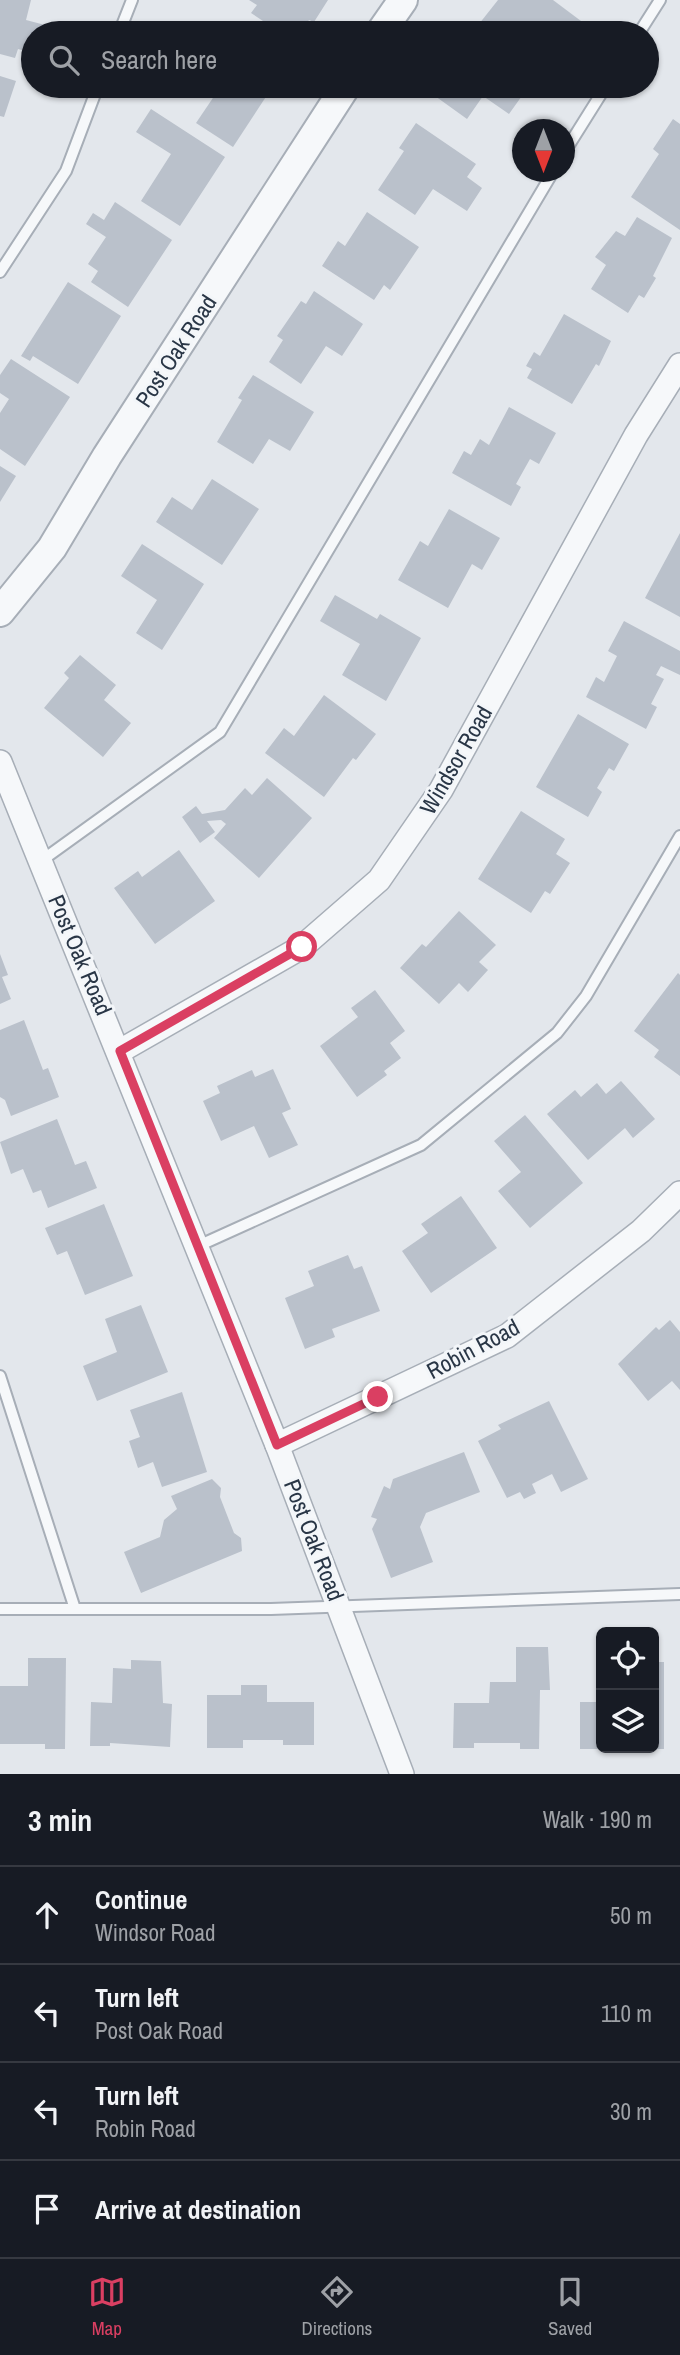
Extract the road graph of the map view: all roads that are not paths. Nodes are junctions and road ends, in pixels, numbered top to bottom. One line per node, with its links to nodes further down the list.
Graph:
1 (132, 0): 4 (lane)
2 (403, 0): 5 (street)
3 (660, 0): 6 (lane)
4 (124, 21)
5 (388, 21)
6 (647, 21)
7 (94, 98): 12 (lane)
8 (338, 98): 14 (street, Post Oak Road)
9 (599, 98): 10 (lane)
10 (575, 137)
11 (547, 182): 17 (lane)
12 (0, 272)
13 (680, 365): 18 (street, Windsor Road)
14 (0, 612)
15 (0, 762): 17 (street, Post Oak Road)
16 (680, 836): 20 (lane)
17 (41, 860): 18 (street, Post Oak Road)
18 (120, 1051): 20 (street, Post Oak Road)
19 (680, 1193): 22 (street, Robin Road)
20 (198, 1246): 22 (street, Post Oak Road)
21 (0, 1377): 26 (lane)
22 (277, 1445): 24 (street, Post Oak Road)
23 (680, 1594): 24 (lane)
24 (339, 1606): 26 (lane); 27 (street, Post Oak Road)
25 (0, 1609): 26 (lane)
26 (75, 1609)
27 (402, 1774)

